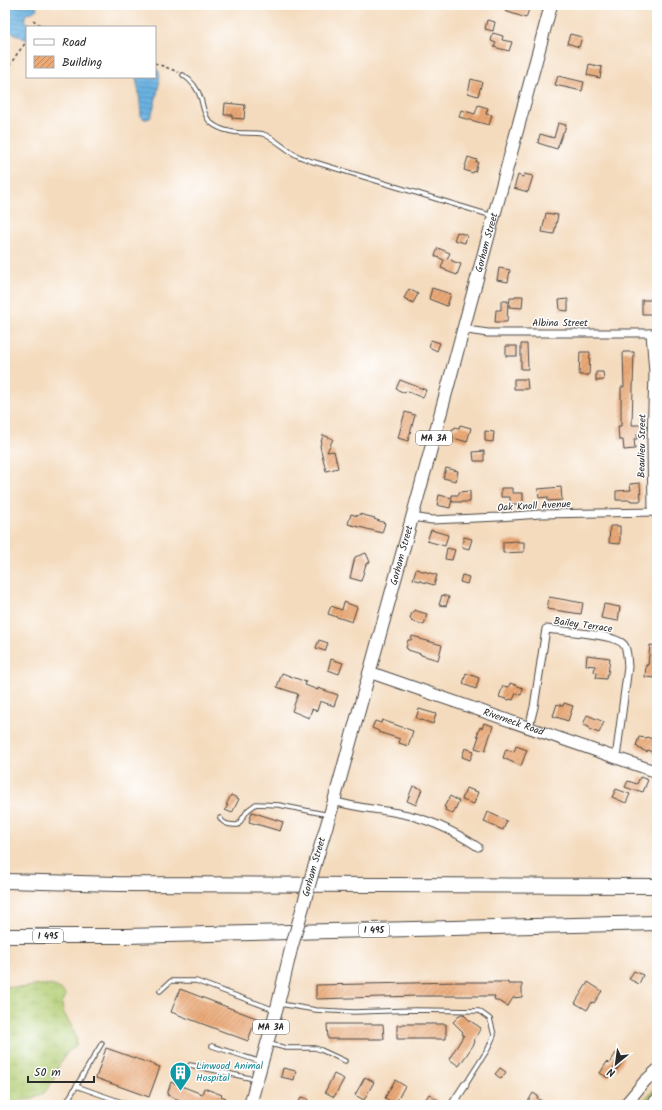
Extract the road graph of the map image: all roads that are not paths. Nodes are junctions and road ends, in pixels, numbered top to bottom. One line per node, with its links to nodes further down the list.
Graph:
1 (551, 5): 3 (main road, Gorham Street / MA 3A)
2 (183, 75): 3 (lane)
3 (494, 217): 4 (main road, Gorham Street / MA 3A)
4 (463, 329): 5 (street, Albina Street); 7 (main road, Gorham Street / MA 3A)
5 (654, 333): 6 (street, Beaulieu Street)
6 (655, 512): 7 (street, Oak Knoll Avenue)
7 (412, 517): 8 (main road, Gorham Street / MA 3A)
8 (369, 672): 9 (main road, Riverneck Road); 12 (main road, Gorham Street / MA 3A)
9 (528, 727): 10 (main road, Riverneck Road); 10 (street, Bailey Terrace)
10 (616, 758): 11 (main road, Riverneck Road)
11 (657, 772)
12 (334, 801): 13 (main road, Gorham Street / MA 3A); 15 (street)
13 (330, 815): 14 (lane); 21 (main road, Gorham Street / MA 3A, bridge)
14 (220, 818)
15 (478, 847)
16 (5, 882): 17 (highway)
17 (657, 886)
18 (657, 924): 19 (highway, I 495)
19 (5, 936)
20 (160, 992): 21 (lane)
21 (277, 1007): 23 (main road, Gorham Street / MA 3A); 30 (lane)
22 (102, 1043): 31 (lane)
23 (267, 1043): 25 (lane); 26 (main road, Gorham Street / MA 3A)
24 (212, 1046): 26 (lane)
25 (345, 1061)
26 (262, 1062): 29 (main road, Gorham Street / MA 3A)
27 (190, 1065): 29 (lane)
28 (657, 1070): 37 (main road)
29 (257, 1080): 35 (main road, Gorham Street / MA 3A)
30 (465, 1085): 36 (street)
31 (76, 1086): 33 (lane); 34 (lane)
32 (657, 1094): 38 (lane)
33 (65, 1105)
34 (130, 1105)
35 (250, 1105)
36 (452, 1105)
37 (624, 1105)
38 (646, 1105)

